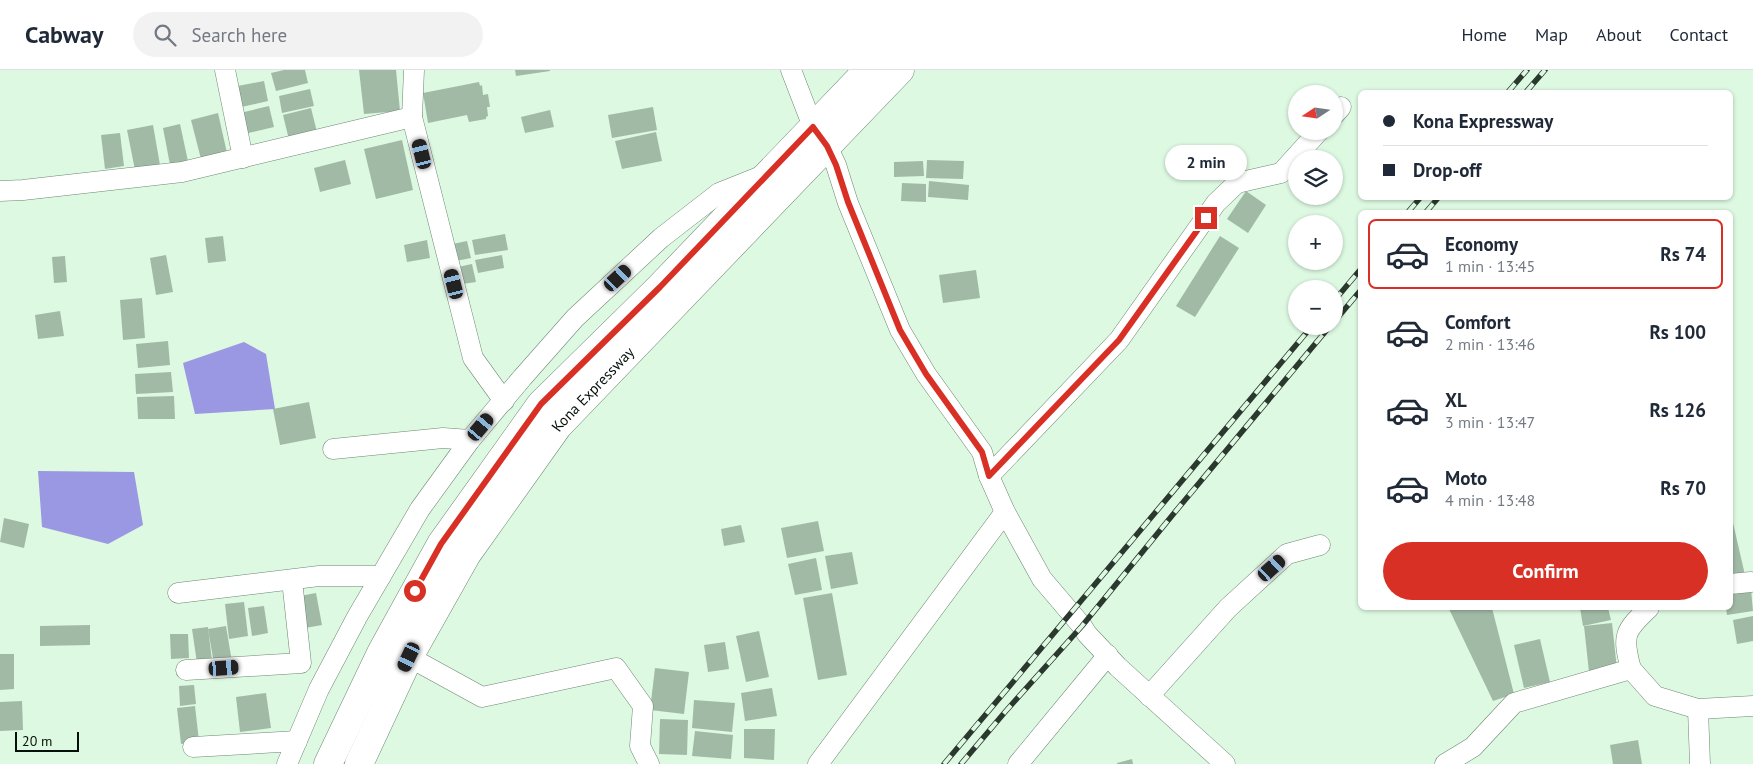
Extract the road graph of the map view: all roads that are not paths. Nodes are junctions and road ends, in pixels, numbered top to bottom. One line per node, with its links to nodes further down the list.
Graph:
1 (225, 70): 9 (street)
2 (414, 70): 6 (street)
3 (791, 70): 7 (street)
4 (868, 70): 7 (highway, Kona Expressway)
5 (900, 70): 7 (highway, Kona Expressway)
6 (412, 117): 9 (street); 12 (street)
7 (820, 136): 10 (highway, Kona Expressway); 15 (street); 25 (highway, Kona Expressway)
8 (1311, 140): 15 (street)
9 (243, 158): 11 (street)
10 (770, 172): 12 (street); 34 (highway, Kona Expressway)
11 (0, 191)
12 (504, 401): 13 (street)
13 (470, 440): 14 (street); 18 (street)
14 (333, 449)
15 (989, 476): 16 (street)
16 (1005, 512): 24 (street); 37 (street)
17 (1320, 545): 28 (street)
18 (381, 576): 19 (street); 31 (street)
19 (292, 580): 22 (street); 27 (street)
20 (1751, 582): 21 (street)
21 (1733, 584)
22 (178, 593)
23 (1647, 610): 26 (street)
24 (1108, 655): 28 (street); 38 (street)
25 (409, 657): 35 (highway, Kona Expressway); 36 (street)
26 (1631, 669): 30 (street); 40 (street)
27 (186, 670)
28 (1150, 696): 39 (street)
29 (1753, 706): 30 (street)
30 (1698, 709): 41 (street)
31 (297, 741): 32 (street); 33 (street)
32 (192, 747)
33 (287, 764)
34 (328, 764)
35 (359, 764)
36 (649, 764)
37 (818, 764)
38 (1018, 764)
39 (1225, 764)
40 (1445, 764)
41 (1700, 764)

